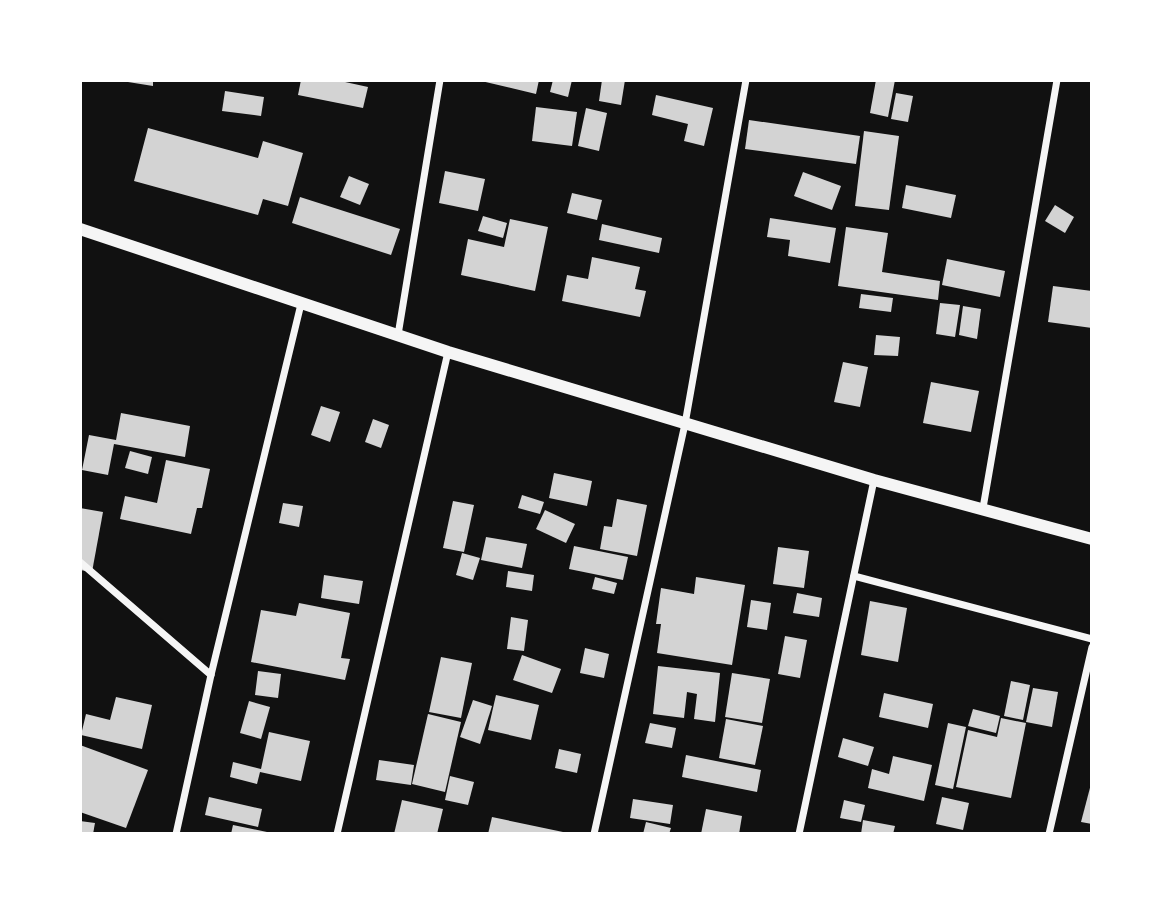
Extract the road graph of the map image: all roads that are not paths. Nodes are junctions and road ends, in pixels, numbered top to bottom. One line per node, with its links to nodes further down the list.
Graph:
1 (440, 80): 6 (street)
2 (746, 80): 8 (street)
3 (1057, 80): 10 (street)
4 (80, 229): 5 (street)
5 (300, 304): 6 (street); 16 (street)
6 (398, 335): 7 (street)
7 (448, 352): 8 (street); 18 (street)
8 (685, 424): 9 (street); 19 (street)
9 (874, 480): 10 (street); 13 (street)
10 (982, 508): 11 (street)
11 (1091, 539)
12 (80, 562): 16 (street)
13 (854, 576): 14 (street); 20 (street)
14 (1091, 639)
15 (1091, 647): 21 (street)
16 (211, 675): 17 (street)
17 (176, 834)
18 (337, 834)
19 (594, 834)
20 (799, 834)
21 (1049, 834)

